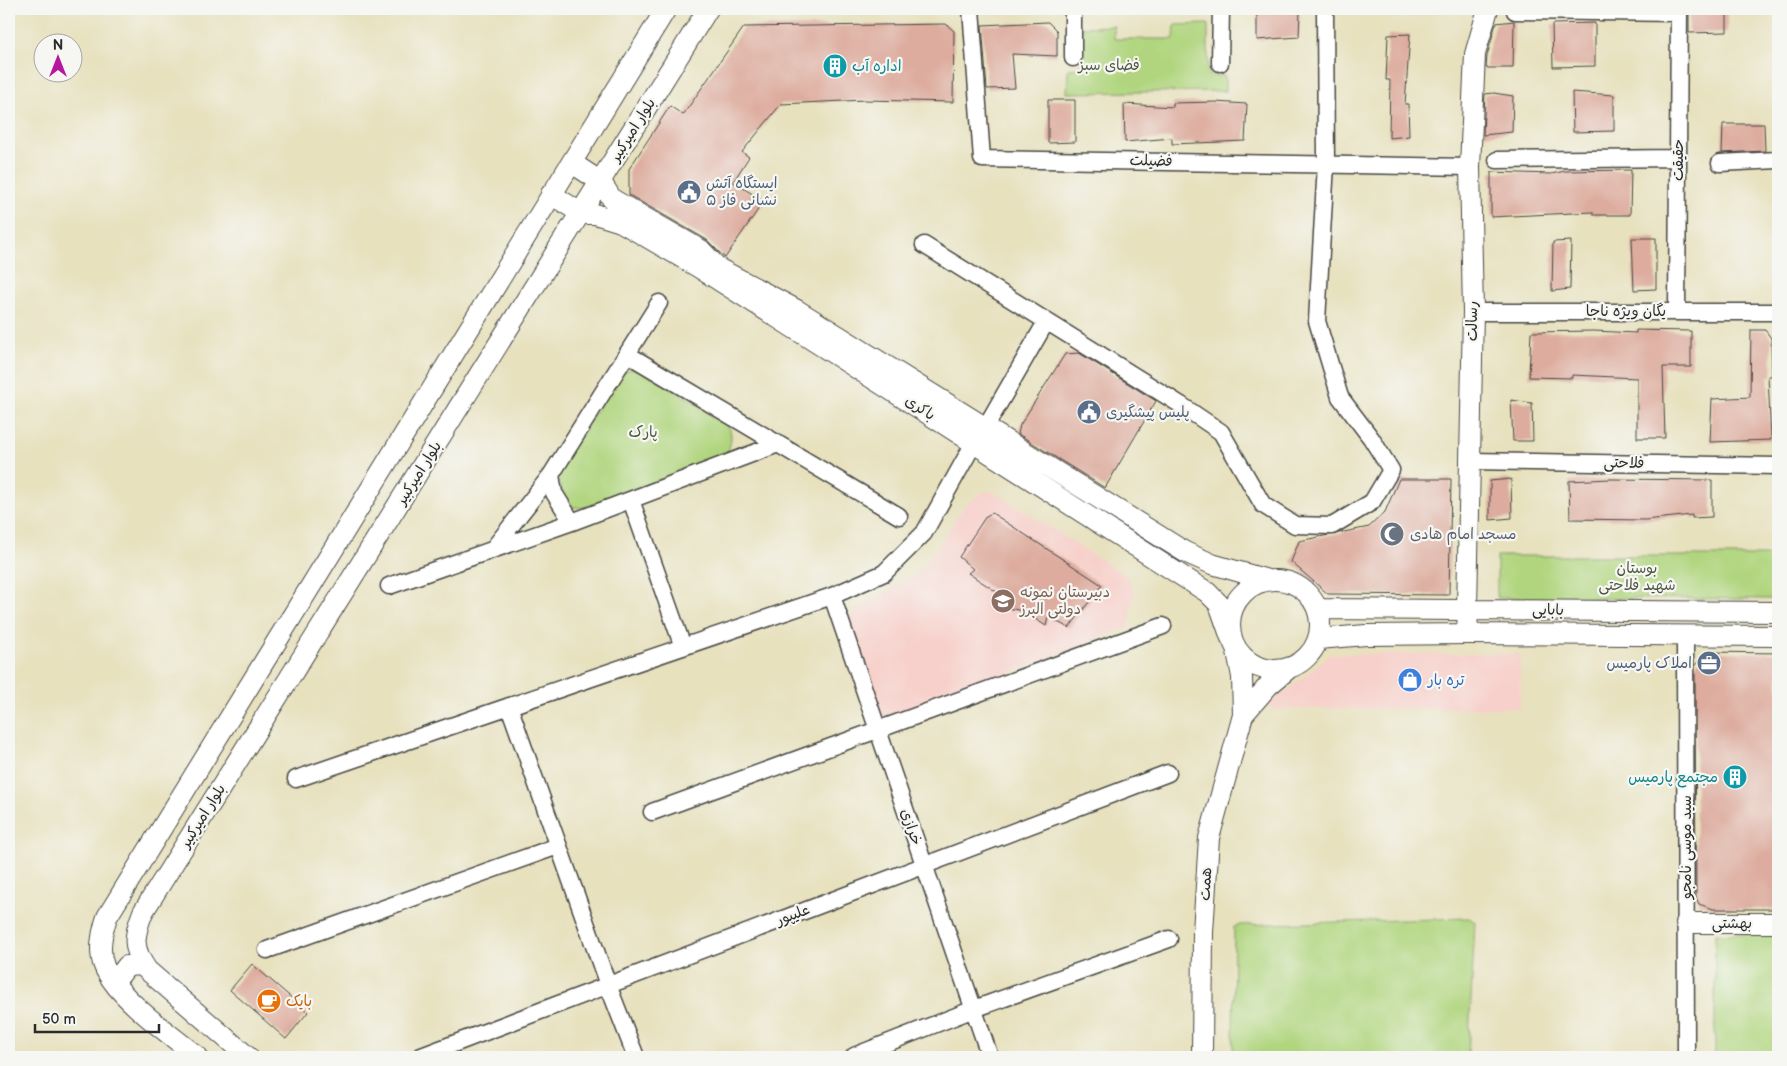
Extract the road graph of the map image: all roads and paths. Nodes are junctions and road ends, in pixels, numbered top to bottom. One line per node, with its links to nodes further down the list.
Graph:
1 (666, 9): 15 (street, بلوار امیرکبیر)
2 (708, 9): 19 (street, بلوار امیرکبیر)
3 (972, 9): 17 (street, فضیلت)
4 (1073, 9): 10 (street)
5 (1221, 9): 11 (street)
6 (1325, 9): 17 (street)
7 (1488, 9): 18 (street, رسالت)
8 (1515, 11): 9 (street)
9 (1679, 11): 12 (street, حقیقت)
10 (1073, 58)
11 (1220, 63)
12 (1678, 158): 13 (street); 24 (street, حقیقت)
13 (1497, 160)
14 (1778, 160): 16 (street)
15 (572, 163): 19 (street, باکری); 20 (street, بلوار امیرکبیر)
16 (1720, 163)
17 (1326, 164): 18 (street, فضیلت); 27 (street)
18 (1470, 167): 25 (street, رسالت)
19 (601, 182): 21 (street, بلوار امیرکبیر); 29 (street, باکری)
20 (551, 194): 21 (street); 60 (street, بلوار امیرکبیر)
21 (582, 214): 29 (street, باکری); 61 (street, بلوار امیرکبیر)
22 (924, 245): 27 (street)
23 (659, 303): 28 (street)
24 (1678, 311): 25 (street, یگان ویژه ناجا); 26 (street, یگان ویژه ناجا)
25 (1473, 312): 31 (street, رسالت)
26 (1778, 312)
27 (1046, 322): 29 (street)
28 (627, 354): 30 (street); 33 (street)
29 (980, 436): 38 (street, باکری); 40 (street); 49 (street, باکری)
30 (778, 444): 34 (street); 35 (street)
31 (1470, 461): 32 (street, فلاحتی); 42 (street, رسالت)
32 (1778, 466)
33 (551, 475): 36 (street); 37 (street)
34 (631, 500): 36 (street); 50 (street)
35 (899, 516)
36 (572, 522): 37 (street)
37 (492, 550): 39 (street)
38 (1268, 580): 41 (street); 49 (street)
39 (389, 586)
40 (832, 596): 50 (street); 54 (street, خرازی)
41 (1317, 609): 42 (street, بابایی); 48 (street)
42 (1467, 609): 43 (street, بابایی); 45 (street, رسالت)
43 (1778, 612)
44 (1163, 626): 54 (street)
45 (1468, 634): 47 (street, بابایی); 48 (street, بابایی)
46 (1778, 636): 47 (street, بابایی)
47 (1685, 637): 62 (street, سید موسی نامجو)
48 (1318, 639): 51 (street)
49 (1234, 644): 51 (street); 53 (street)
50 (683, 647): 52 (street)
51 (1288, 669): 53 (street)
52 (509, 706): 56 (street); 58 (street)
53 (1243, 715): 76 (street, همت)
54 (878, 730): 57 (street); 59 (street, خرازی)
55 (1168, 773): 59 (street, علیپور)
56 (296, 779)
57 (652, 812)
58 (558, 846): 65 (street); 67 (street)
59 (924, 865): 67 (street, علیپور); 69 (street, خرازی)
60 (117, 901): 61 (street); 68 (street, بلوار امیرکبیر)
61 (143, 912): 66 (street, بلوار امیرکبیر)
62 (1686, 922): 63 (street, بهشتی); 77 (street, سید موسی نامجو)
63 (1778, 923)
64 (1169, 939): 69 (street)
65 (268, 950)
66 (143, 965): 68 (street); 72 (street)
67 (608, 986): 73 (street, علیپور); 74 (street)
68 (117, 987): 71 (street)
69 (974, 1009): 70 (street); 75 (street, خرازی)
70 (854, 1056)
71 (198, 1057)
72 (248, 1057)
73 (418, 1057)
74 (636, 1057)
75 (990, 1057)
76 (1202, 1057)
77 (1686, 1057)

